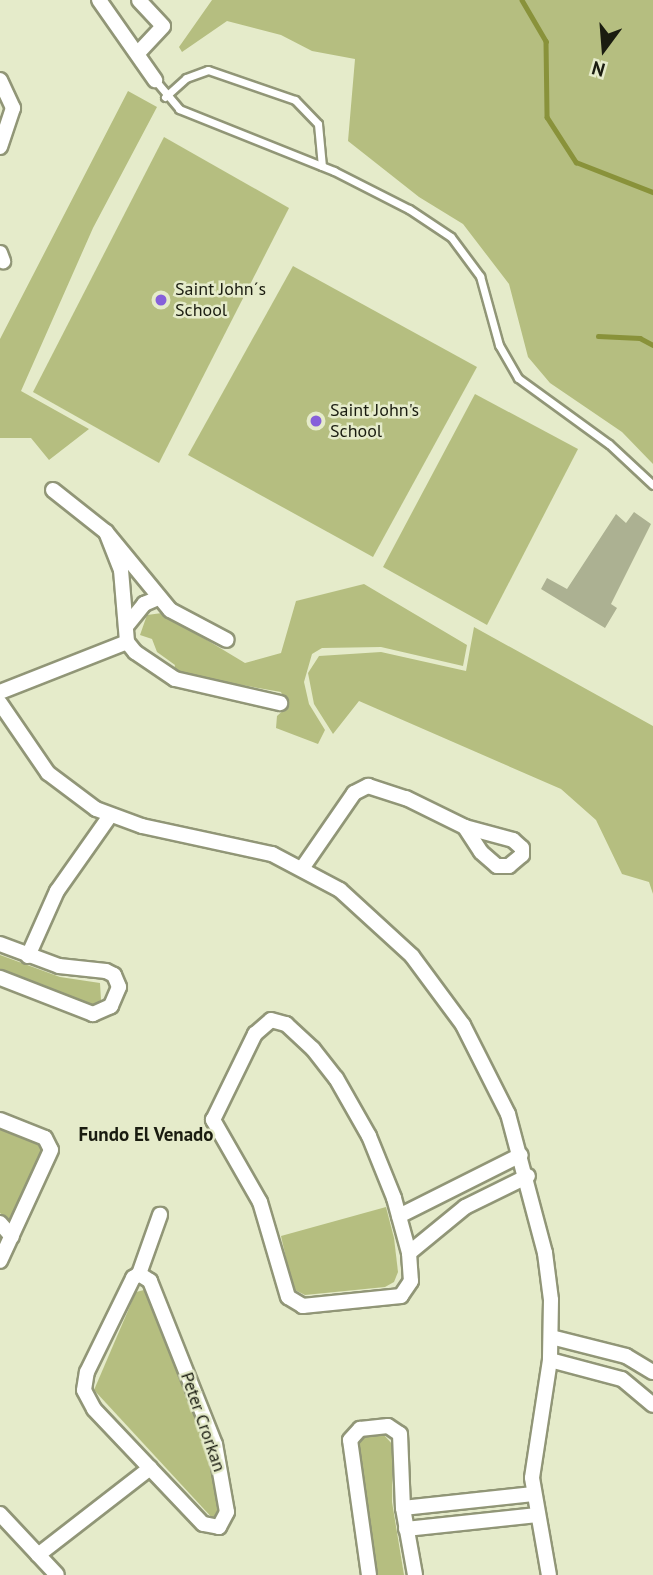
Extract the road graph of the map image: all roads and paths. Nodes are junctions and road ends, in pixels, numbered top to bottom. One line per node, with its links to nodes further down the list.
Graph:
1 (99, 0): 3 (street)
2 (139, 0): 3 (street)
3 (139, 52): 5 (street)
4 (0, 80): 7 (street)
5 (155, 80): 6 (lane)
6 (165, 97): 8 (lane); 8 (lane)
7 (0, 147)
8 (322, 166): 9 (lane)
9 (653, 485)
10 (52, 490): 11 (street)
11 (106, 532): 12 (street); 13 (street)
12 (158, 598): 13 (street); 14 (street)
13 (128, 624): 15 (street)
14 (227, 640)
15 (127, 642): 16 (street); 18 (street)
16 (0, 692)
17 (0, 703): 19 (street)
18 (280, 703)
19 (110, 816): 21 (street); 23 (street)
20 (465, 827): 21 (street)
21 (303, 867): 26 (street)
22 (0, 944): 23 (street)
23 (28, 956): 24 (street)
24 (0, 978)
25 (0, 1120): 31 (street)
26 (521, 1155): 27 (street); 29 (street)
27 (528, 1176): 32 (street); 35 (street)
28 (160, 1215): 34 (street, Peter Crorkan)
29 (399, 1216): 32 (street); 32 (street)
30 (0, 1223): 31 (street)
31 (12, 1237): 33 (street)
32 (409, 1253)
33 (0, 1261)
34 (139, 1274): 39 (street, Peter Crorkan); 39 (street, Peter Crorkan)
35 (551, 1337): 36 (street); 37 (street)
36 (550, 1360): 38 (street); 40 (street)
37 (653, 1371)
38 (653, 1405)
39 (150, 1468): 45 (street)
40 (533, 1494): 41 (street); 43 (street)
41 (403, 1508): 44 (street); 47 (street)
42 (0, 1514): 45 (street)
43 (537, 1515): 44 (street); 49 (street)
44 (406, 1529): 48 (street)
45 (38, 1555): 46 (street)
46 (57, 1575)
47 (369, 1575)
48 (415, 1575)
49 (549, 1575)

